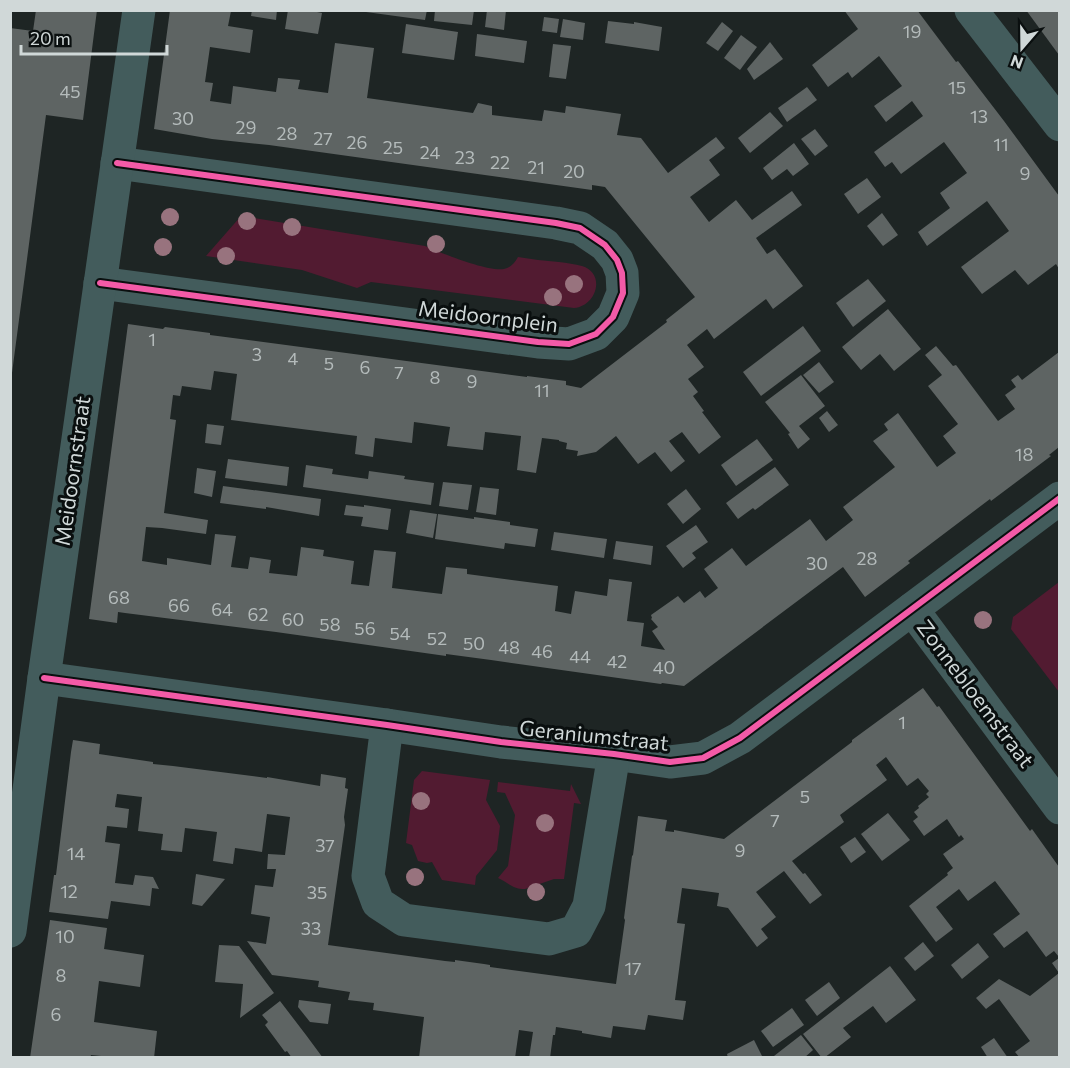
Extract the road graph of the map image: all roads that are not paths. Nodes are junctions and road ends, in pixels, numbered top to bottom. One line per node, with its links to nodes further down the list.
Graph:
1 (139, 10): 4 (street, Meidoornstraat)
2 (971, 10): 3 (street)
3 (1059, 125)
4 (117, 163): 5 (street, Meidoornstraat); 5 (street, Meidoornplein)
5 (100, 283): 8 (street, Meidoornstraat)
6 (1059, 498): 7 (street, Geraniumstraat)
7 (912, 609): 10 (street, Geraniumstraat); 11 (street, Zonnebloemstraat)
8 (44, 678): 9 (street, Geraniumstraat); 12 (street, Meidoornstraat)
9 (387, 725): 10 (street, Geraniumstraat); 10 (street, Geraniumstraat)
10 (614, 754)
11 (1059, 808)
12 (10, 931)

